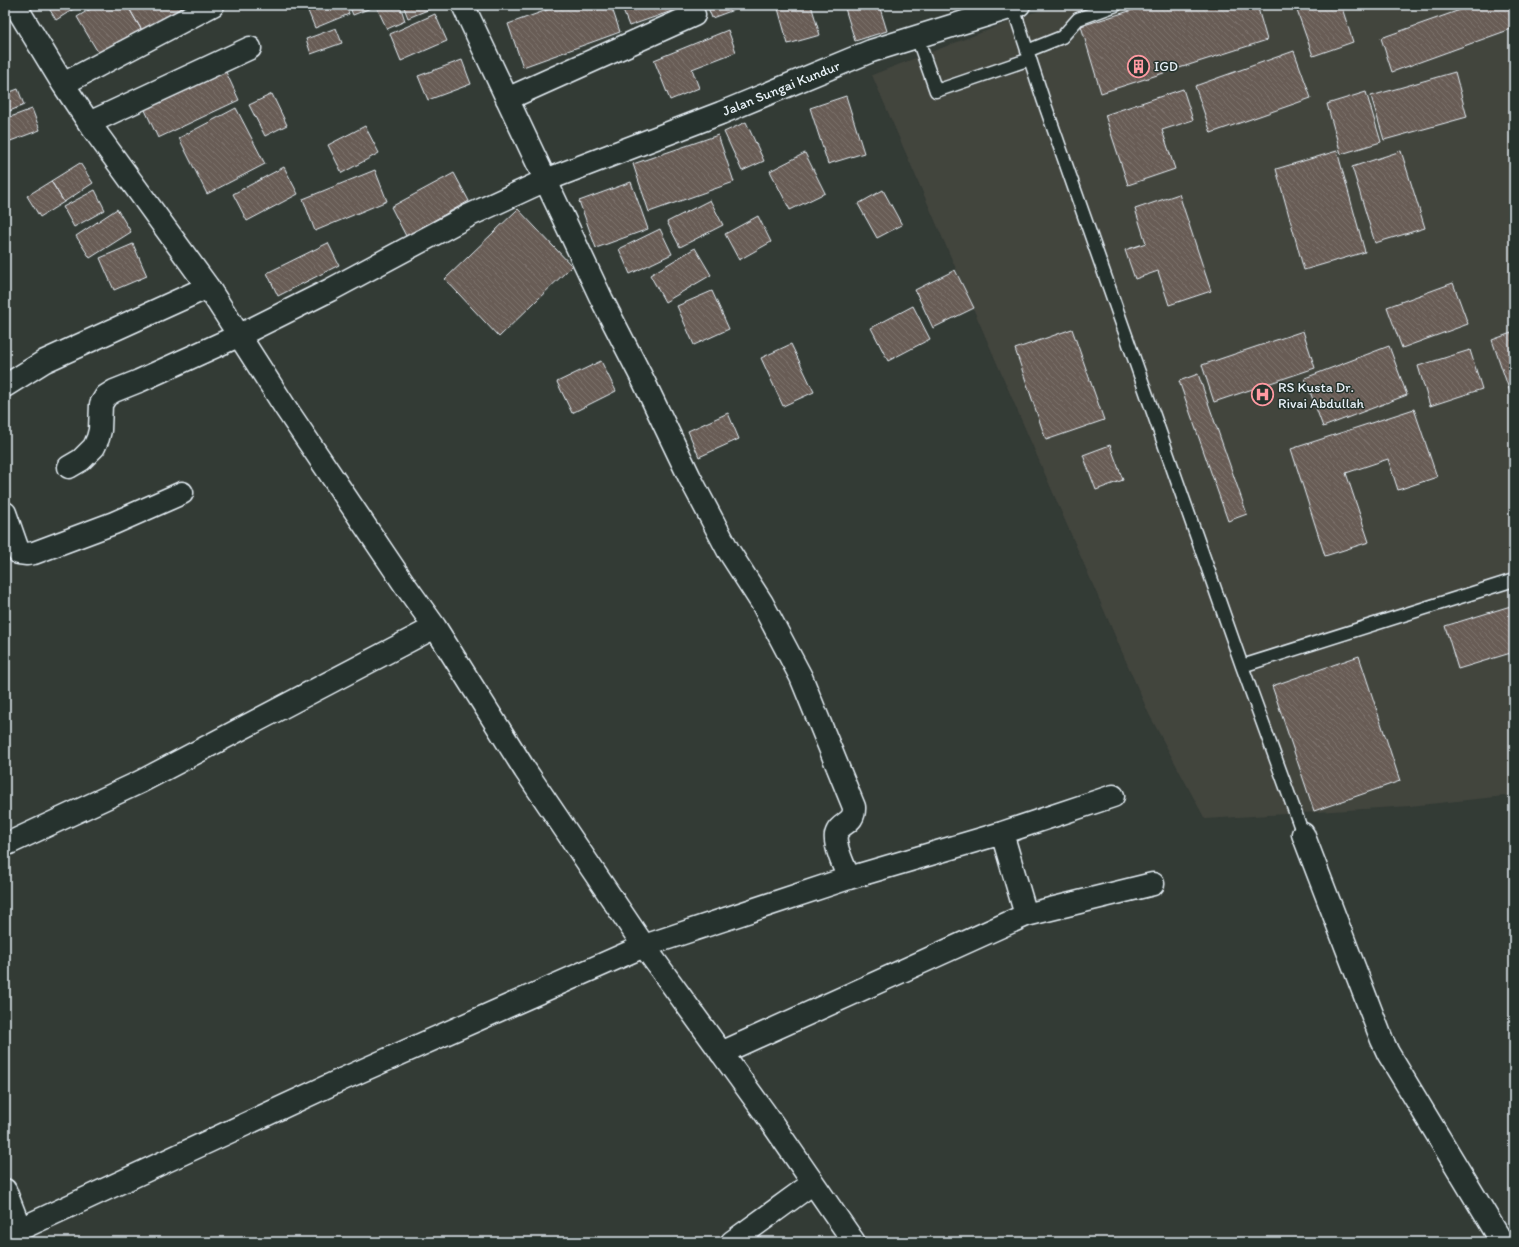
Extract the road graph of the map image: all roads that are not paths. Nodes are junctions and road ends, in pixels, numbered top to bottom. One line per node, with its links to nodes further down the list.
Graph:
1 (15, 5): 11 (street)
2 (213, 5): 11 (street)
3 (464, 5): 12 (street)
4 (1116, 5): 10 (lane)
5 (1016, 6): 6 (street, Jalan Sungai Kundur); 10 (lane)
6 (963, 14): 8 (street, Jalan Sungai Kundur)
7 (694, 15): 12 (street)
8 (917, 36): 10 (lane); 14 (street, Jalan Sungai Kundur)
9 (250, 48): 13 (street)
10 (1028, 55): 23 (lane)
11 (63, 84): 13 (street)
12 (507, 99): 14 (street)
13 (90, 123): 15 (street)
14 (546, 180): 16 (street, Jalan Sungai Kundur); 28 (street)
15 (208, 287): 16 (street); 17 (street)
16 (240, 335): 18 (street, Jalan Sungai Kundur); 22 (street)
17 (5, 386)
18 (70, 468)
19 (182, 493): 20 (street)
20 (5, 513)
21 (1514, 580): 23 (lane)
22 (434, 627): 27 (street); 31 (street)
23 (1242, 666): 26 (lane)
24 (1113, 796): 25 (street)
25 (1002, 833): 28 (street); 30 (street)
26 (1303, 834): 38 (street)
27 (5, 845)
28 (849, 878): 31 (street)
29 (1153, 884): 30 (street)
30 (1026, 915): 32 (street)
31 (644, 946): 32 (street); 35 (street)
32 (721, 1053): 33 (street)
33 (813, 1183): 36 (street); 37 (street)
34 (5, 1190): 35 (street)
35 (13, 1234)
36 (732, 1242)
37 (854, 1242)
38 (1502, 1242)

